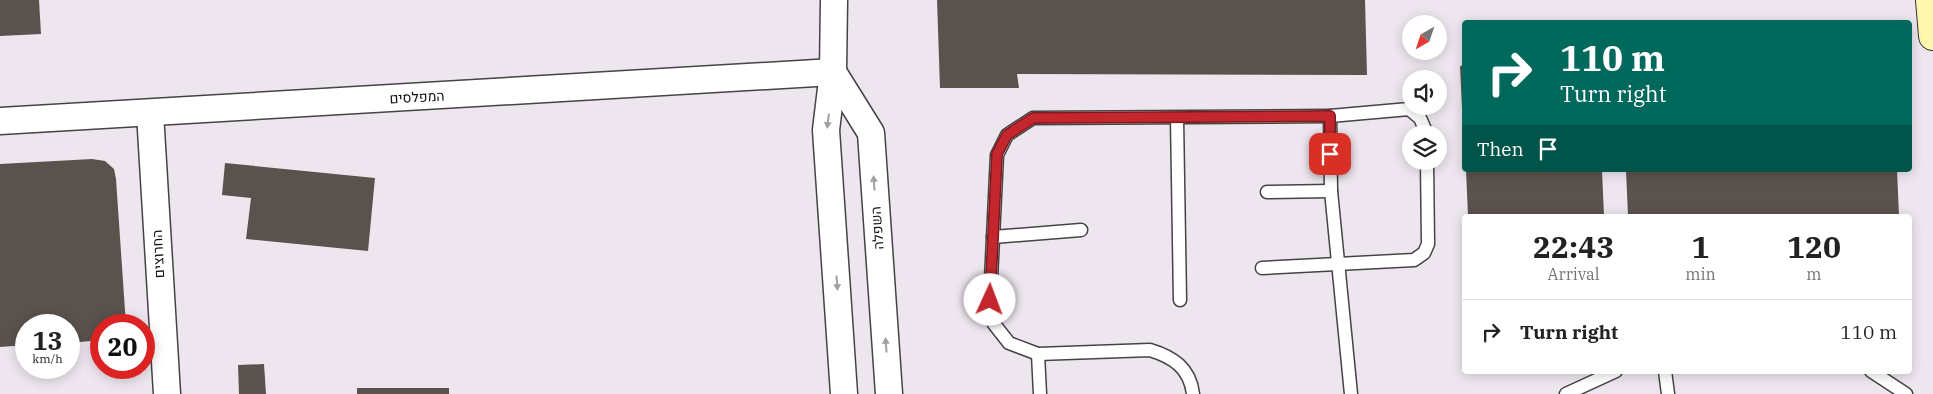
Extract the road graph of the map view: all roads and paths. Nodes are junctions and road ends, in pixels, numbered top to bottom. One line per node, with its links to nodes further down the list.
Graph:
1 (834, 0): 4 (street)
2 (1930, 0): 3 (street)
3 (1933, 36)
4 (833, 72): 5 (street, המפלסים); 23 (street, one-way to 23); 24 (street, השפלה, one-way to 4)
5 (150, 113): 8 (street, המפלסים); 22 (street, החרוצים)
6 (1330, 116): 7 (lane); 9 (lane); 11 (lane)
7 (1177, 118): 14 (lane); 17 (lane)
8 (0, 121)
9 (1423, 125)
10 (1427, 170): 15 (lane)
11 (1331, 191): 12 (lane); 15 (lane)
12 (1266, 192)
13 (1081, 230): 14 (lane)
14 (992, 237): 18 (lane)
15 (1338, 264): 16 (lane); 27 (lane)
16 (1262, 268)
17 (1180, 300)
18 (1038, 354): 25 (lane); 26 (lane)
19 (1609, 374): 28 (lane)
20 (1665, 374): 29 (lane)
21 (1876, 374): 30 (lane)
22 (167, 394)
23 (844, 394)
24 (889, 394)
25 (1040, 394)
26 (1194, 394)
27 (1351, 394)
28 (1566, 394)
29 (1668, 394)
30 (1906, 394)

